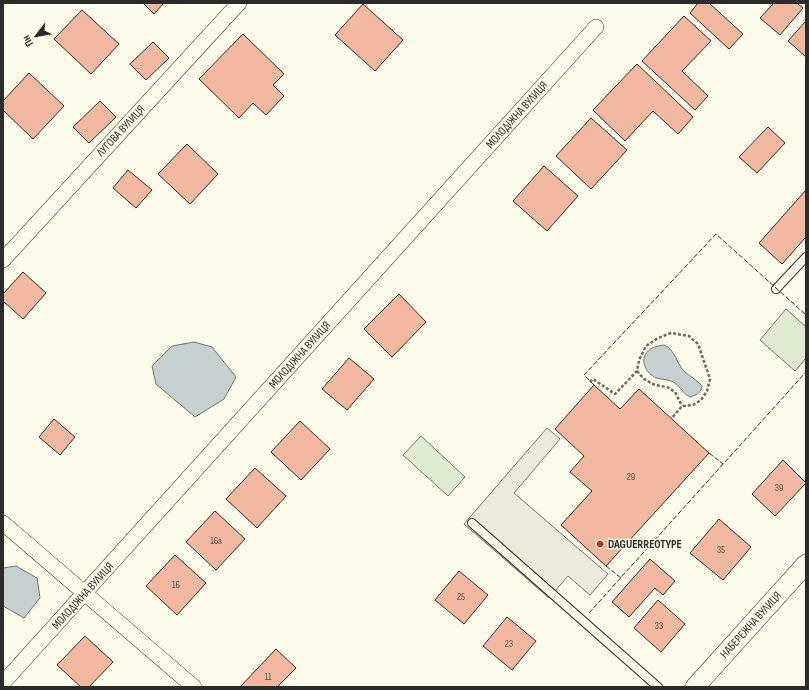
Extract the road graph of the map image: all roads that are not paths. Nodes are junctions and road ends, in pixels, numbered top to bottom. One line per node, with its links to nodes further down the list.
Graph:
1 (239, 3): 4 (street, ЛУГОВА ВУЛИЦЯ)
2 (596, 27): 9 (street, МОЛОДІЖНА ВУЛИЦЯ)
3 (806, 257): 5 (lane)
4 (3, 260)
5 (776, 289)
6 (3, 523): 9 (street)
7 (472, 523): 12 (lane)
8 (806, 564): 13 (street, НАБЕРЕЖНА ВУЛИЦЯ)
9 (84, 594): 10 (street, МОЛОДІЖНА ВУЛИЦЯ); 11 (street)
10 (3, 683)
11 (194, 687)
12 (658, 687)
13 (695, 687)

